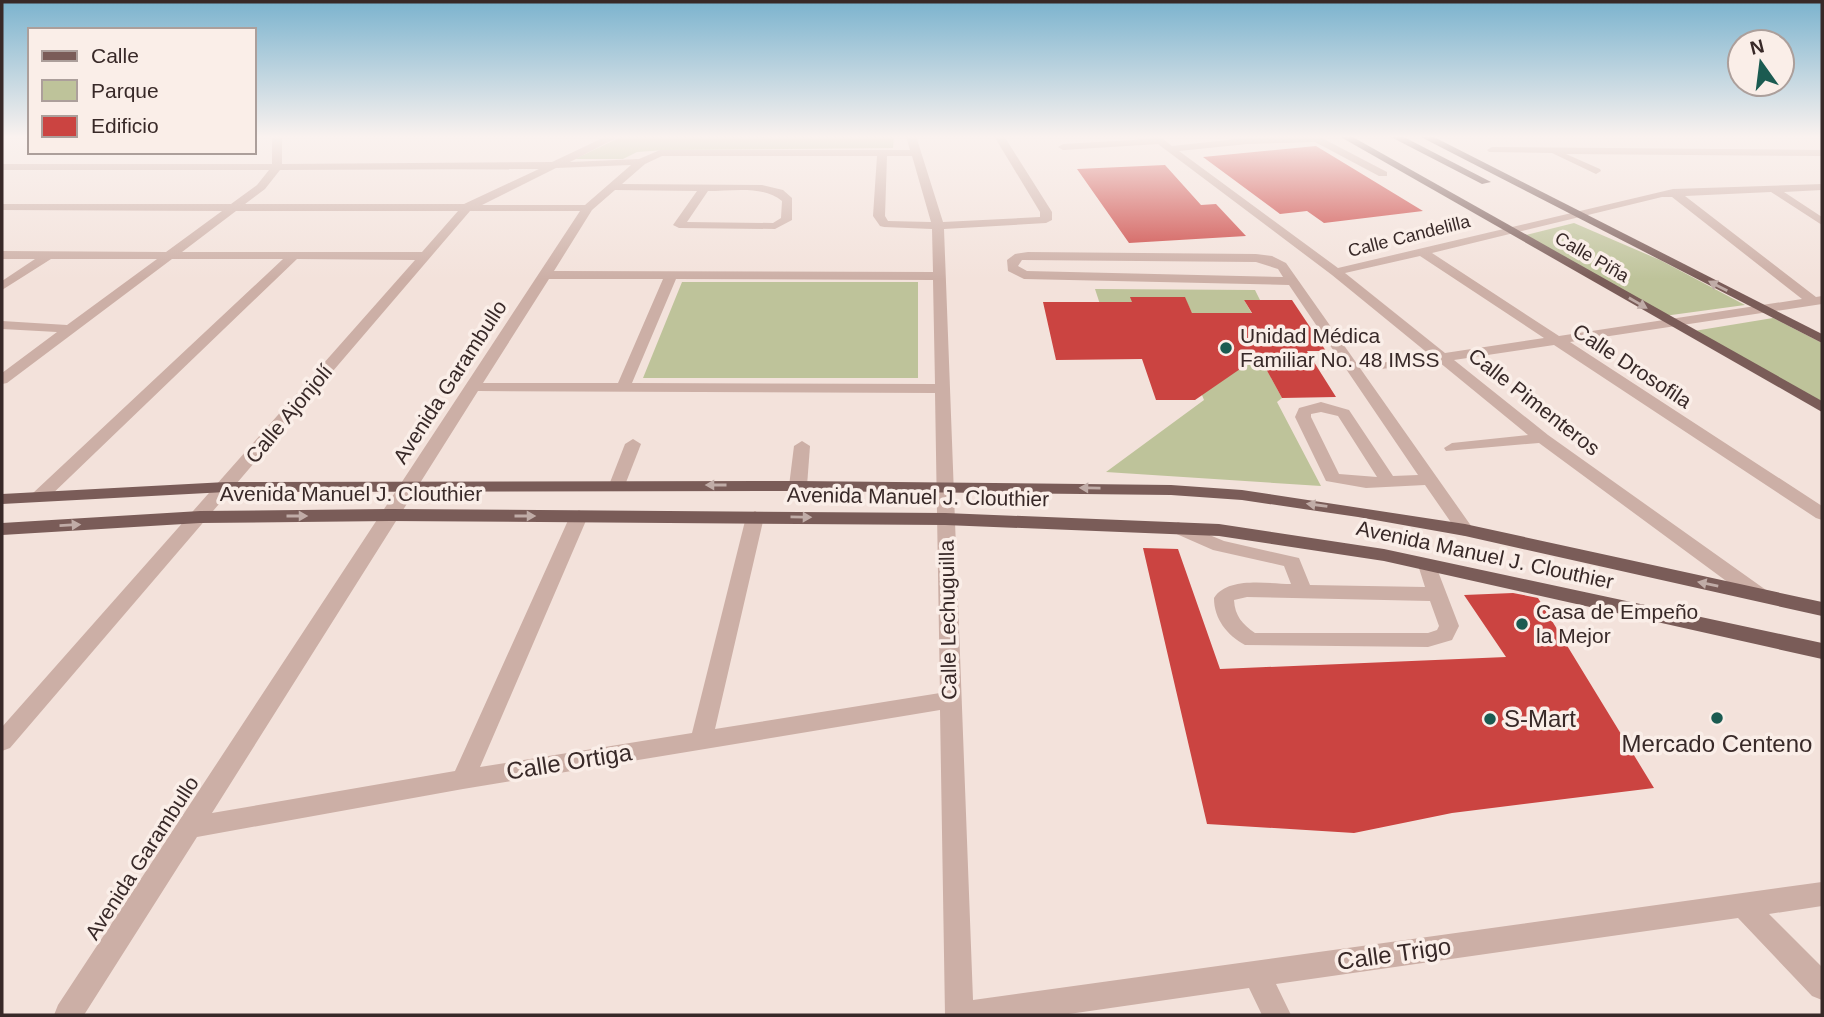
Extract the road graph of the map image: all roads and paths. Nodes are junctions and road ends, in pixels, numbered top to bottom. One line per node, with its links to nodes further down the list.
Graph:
1 (264, 183): 18 (street)
2 (515, 183): 17 (street, Calle Ajonjolí)
3 (616, 183): 11 (street, Avenida Garambullo)
4 (881, 183): 22 (street)
5 (926, 183): 22 (street, Calle Lechuguilla)
6 (1027, 183): 22 (street)
7 (1216, 183): 30 (street, Calle Pimenteros)
8 (1427, 183): 23 (main road, Calle Piña)
9 (1488, 183): 20 (main road)
10 (1513, 183): 20 (main road)
11 (612, 187): 12 (street); 19 (street, Avenida Garambullo)
12 (705, 187): 12 (street)
13 (1822, 187): 14 (street, Calle Candelilla)
14 (1773, 188): 15 (street, Calle Candelilla); 21 (street)
15 (1673, 192): 20 (street, Calle Candelilla); 36 (street)
16 (2, 207): 18 (street)
17 (468, 207): 18 (street); 19 (street); 29 (street, Calle Ajonjolí)
18 (232, 208): 27 (street)
19 (587, 208): 31 (street, Avenida Garambullo)
20 (1574, 214): 23 (street, Calle Candelilla); 37 (main road, Calle Piña, one-way to 20)
21 (1822, 222)
22 (938, 226): 33 (street, Calle Lechuguilla)
23 (1509, 230): 24 (street, Calle Candelilla); 38 (main road, Calle Piña, one-way to 38)
24 (1421, 251): 30 (street, Calle Candelilla); 42 (street, Calle Drosofila)
25 (2, 255): 26 (street)
26 (49, 255): 27 (street); 35 (street)
27 (166, 255): 28 (street); 40 (street)
28 (294, 256): 29 (street); 61 (street)
29 (424, 256): 60 (street, Calle Ajonjolí)
30 (1336, 272): 43 (street, Calle Pimenteros)
31 (546, 275): 32 (street); 46 (street, Avenida Garambullo)
32 (671, 275): 33 (street); 47 (street)
33 (939, 275): 48 (street, Calle Lechuguilla)
34 (1292, 281): 34 (street); 54 (street)
35 (2, 286)
36 (1818, 301): 37 (street)
37 (1763, 309): 38 (street); 41 (main road, Calle Piña)
38 (1673, 323): 42 (street); 49 (main road, Calle Piña)
39 (2, 325): 40 (street)
40 (67, 329): 45 (street)
41 (1822, 339)
42 (1556, 341): 43 (street); 63 (street, Calle Drosofila)
43 (1443, 358): 44 (street); 50 (street, Calle Pimenteros)
44 (1386, 366)
45 (2, 380)
46 (475, 387): 47 (street); 57 (street, Avenida Garambullo)
47 (623, 388): 48 (street)
48 (942, 389): 59 (street, Calle Lechuguilla)
49 (1822, 407)
50 (1542, 438): 53 (street); 75 (street, Calle Pimenteros)
51 (633, 444): 56 (street)
52 (802, 446): 58 (street)
53 (1452, 448)
54 (1429, 480): 55 (street); 71 (street)
55 (1388, 481): 55 (street)
56 (617, 485): 57 (main road, Avenida Manuel J. Clouthier); 58 (main road, Avenida Manuel J. Clouthier, one-way to 56)
57 (409, 486): 60 (main road, Avenida Manuel J. Clouthier); 64 (street, Avenida Garambullo)
58 (798, 486): 59 (main road, Avenida Manuel J. Clouthier)
59 (945, 486): 68 (street, Calle Lechuguilla); 71 (main road, Avenida Manuel J. Clouthier, one-way to 59)
60 (226, 487): 61 (main road, Avenida Manuel J. Clouthier); 66 (street, Calle Ajonjolí)
61 (39, 498): 62 (main road, Avenida Manuel J. Clouthier)
62 (2, 499)
63 (1822, 514)
64 (390, 515): 65 (main road, Avenida Manuel J. Clouthier, one-way to 65); 66 (main road, Avenida Manuel J. Clouthier, one-way to 64); 82 (street, Avenida Garambullo)
65 (579, 516): 67 (main road, Avenida Manuel J. Clouthier); 81 (street)
66 (200, 517): 70 (main road, Avenida Manuel J. Clouthier, one-way to 66); 80 (street, Calle Ajonjolí)
67 (755, 517): 68 (main road, Avenida Manuel J. Clouthier, one-way to 68); 79 (street)
68 (945, 519): 69 (main road, Avenida Manuel J. Clouthier); 78 (street, Calle Lechuguilla)
69 (1178, 528): 72 (main road, Avenida Manuel J. Clouthier); 73 (street)
70 (3, 530)
71 (1465, 530): 75 (main road, Avenida Manuel J. Clouthier, one-way to 71)
72 (1427, 565): 74 (street); 77 (main road, Avenida Manuel J. Clouthier)
73 (1303, 591): 74 (street); 74 (street)
74 (1437, 594)
75 (1759, 595): 76 (main road, Avenida Manuel J. Clouthier)
76 (1822, 609)
77 (1822, 651)
78 (950, 701): 79 (street, Calle Ortiga); 88 (street, Calle Lechuguilla)
79 (701, 740): 81 (street, Calle Ortiga)
80 (2, 742)
81 (463, 779): 82 (street, Calle Ortiga)
82 (188, 828): 87 (street, Avenida Garambullo)
83 (1822, 894): 84 (street, Calle Trigo)
84 (1743, 905): 85 (street, Calle Trigo); 86 (street)
85 (1256, 974): 89 (street, Calle Trigo); 90 (street)
86 (1822, 986)
87 (68, 1015)
88 (959, 1015)
89 (965, 1015)
90 (1277, 1015)

